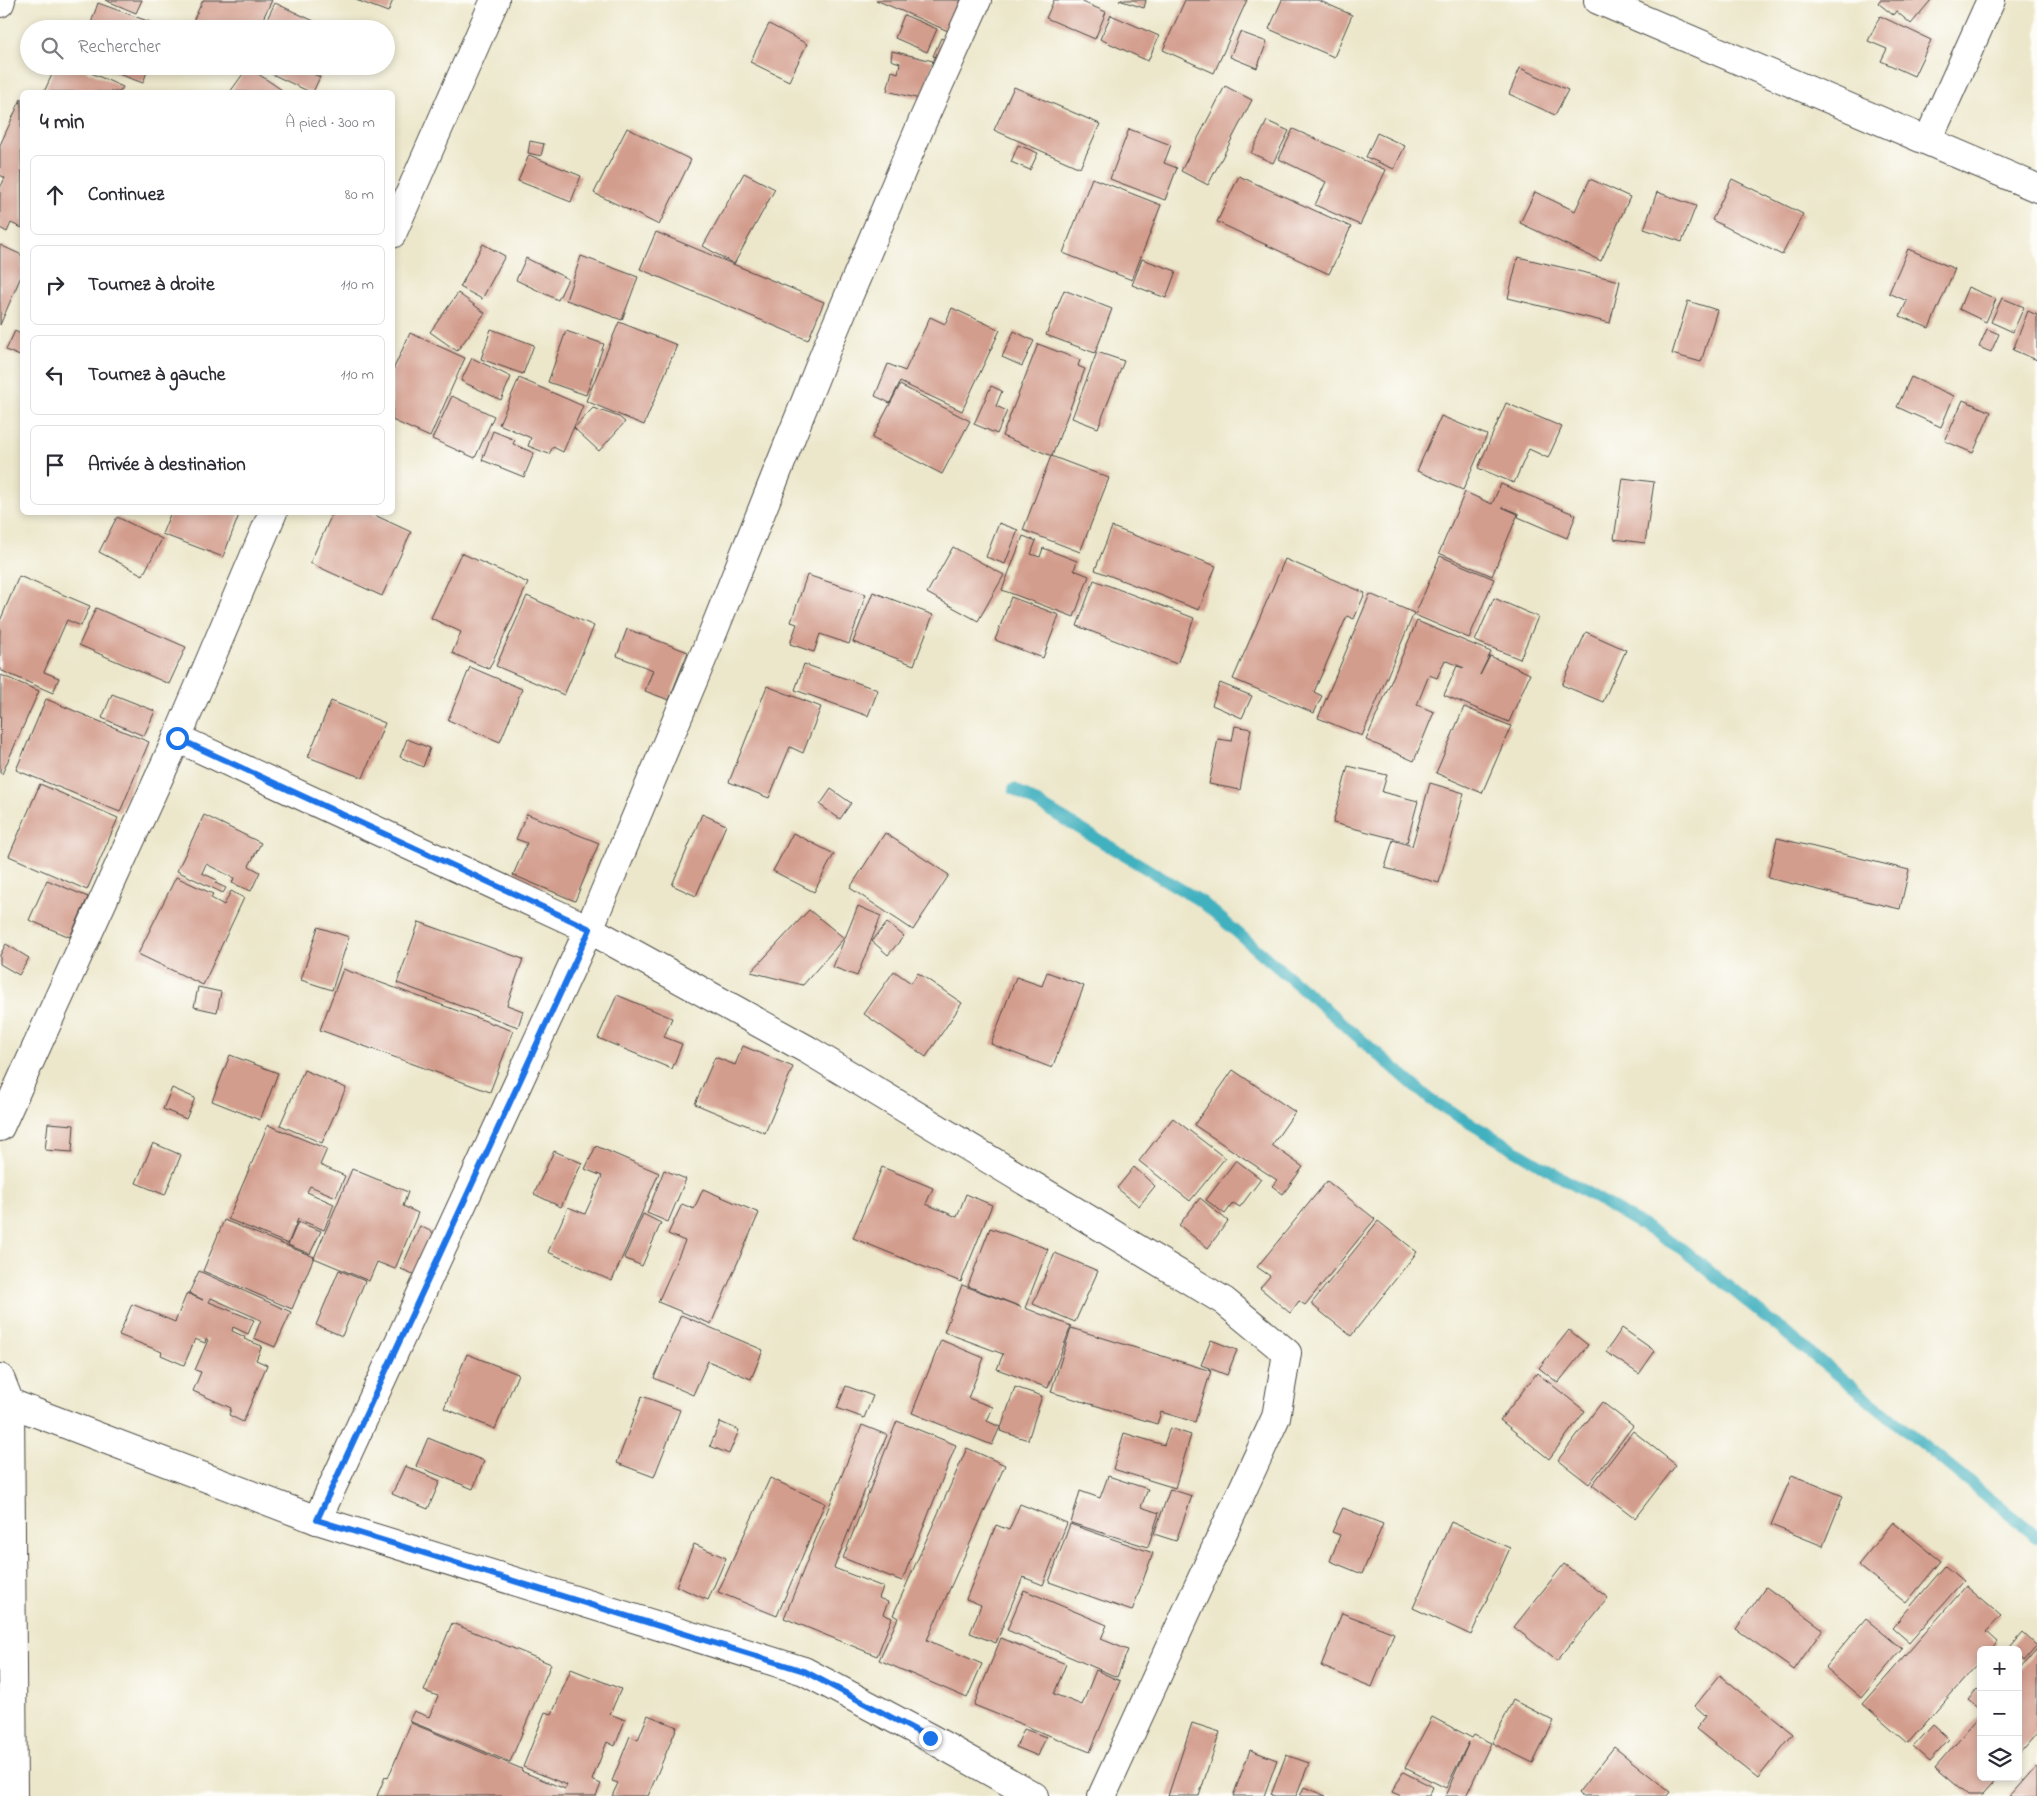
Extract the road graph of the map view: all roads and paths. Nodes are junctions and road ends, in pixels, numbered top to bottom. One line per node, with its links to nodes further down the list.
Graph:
1 (496, 0): 7 (street)
2 (977, 0): 10 (street)
3 (1598, 0): 5 (street)
4 (1991, 0): 5 (street)
5 (1928, 140): 6 (street)
6 (2037, 188)
7 (395, 227)
8 (272, 515): 9 (street)
9 (177, 738): 10 (street); 11 (street)
10 (590, 929): 14 (street); 17 (street)
11 (0, 1127)
12 (0, 1378): 13 (street)
13 (10, 1403): 14 (street); 15 (street)
14 (317, 1520): 16 (street)
15 (13, 1796)
16 (1034, 1796)
17 (1102, 1796)

